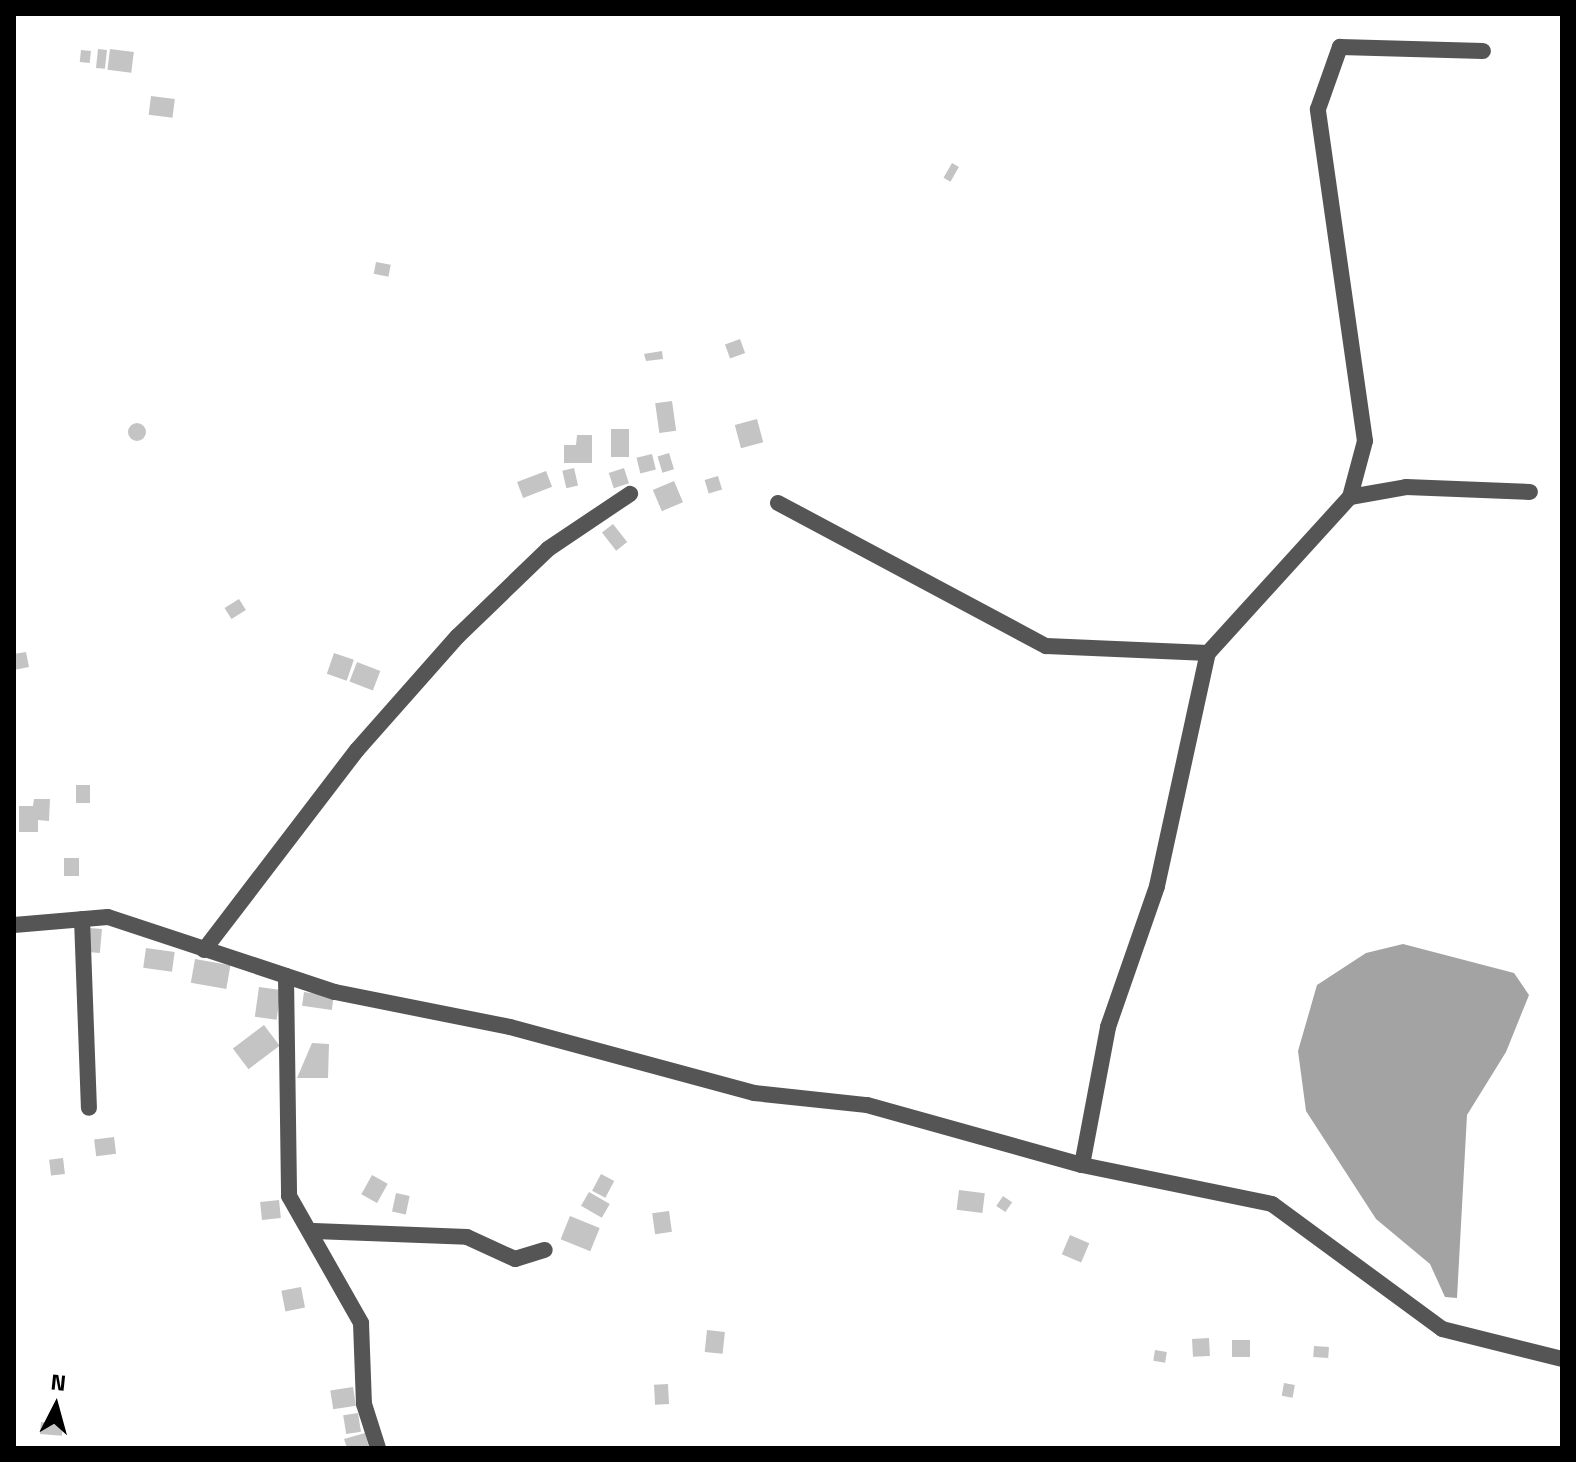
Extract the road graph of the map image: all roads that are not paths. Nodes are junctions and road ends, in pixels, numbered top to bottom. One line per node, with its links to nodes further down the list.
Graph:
1 (1483, 51): 4 (street)
2 (1530, 492): 4 (street)
3 (630, 494): 9 (street)
4 (1350, 497): 6 (street)
5 (778, 503): 6 (street)
6 (1208, 653): 12 (street)
7 (82, 919): 8 (street); 9 (street); 11 (street)
8 (14, 925)
9 (204, 950): 10 (street)
10 (286, 976): 12 (street); 13 (street)
11 (89, 1108)
12 (1082, 1165): 15 (street)
13 (314, 1231): 14 (street); 16 (street)
14 (545, 1250)
15 (1562, 1359)
16 (378, 1448)

